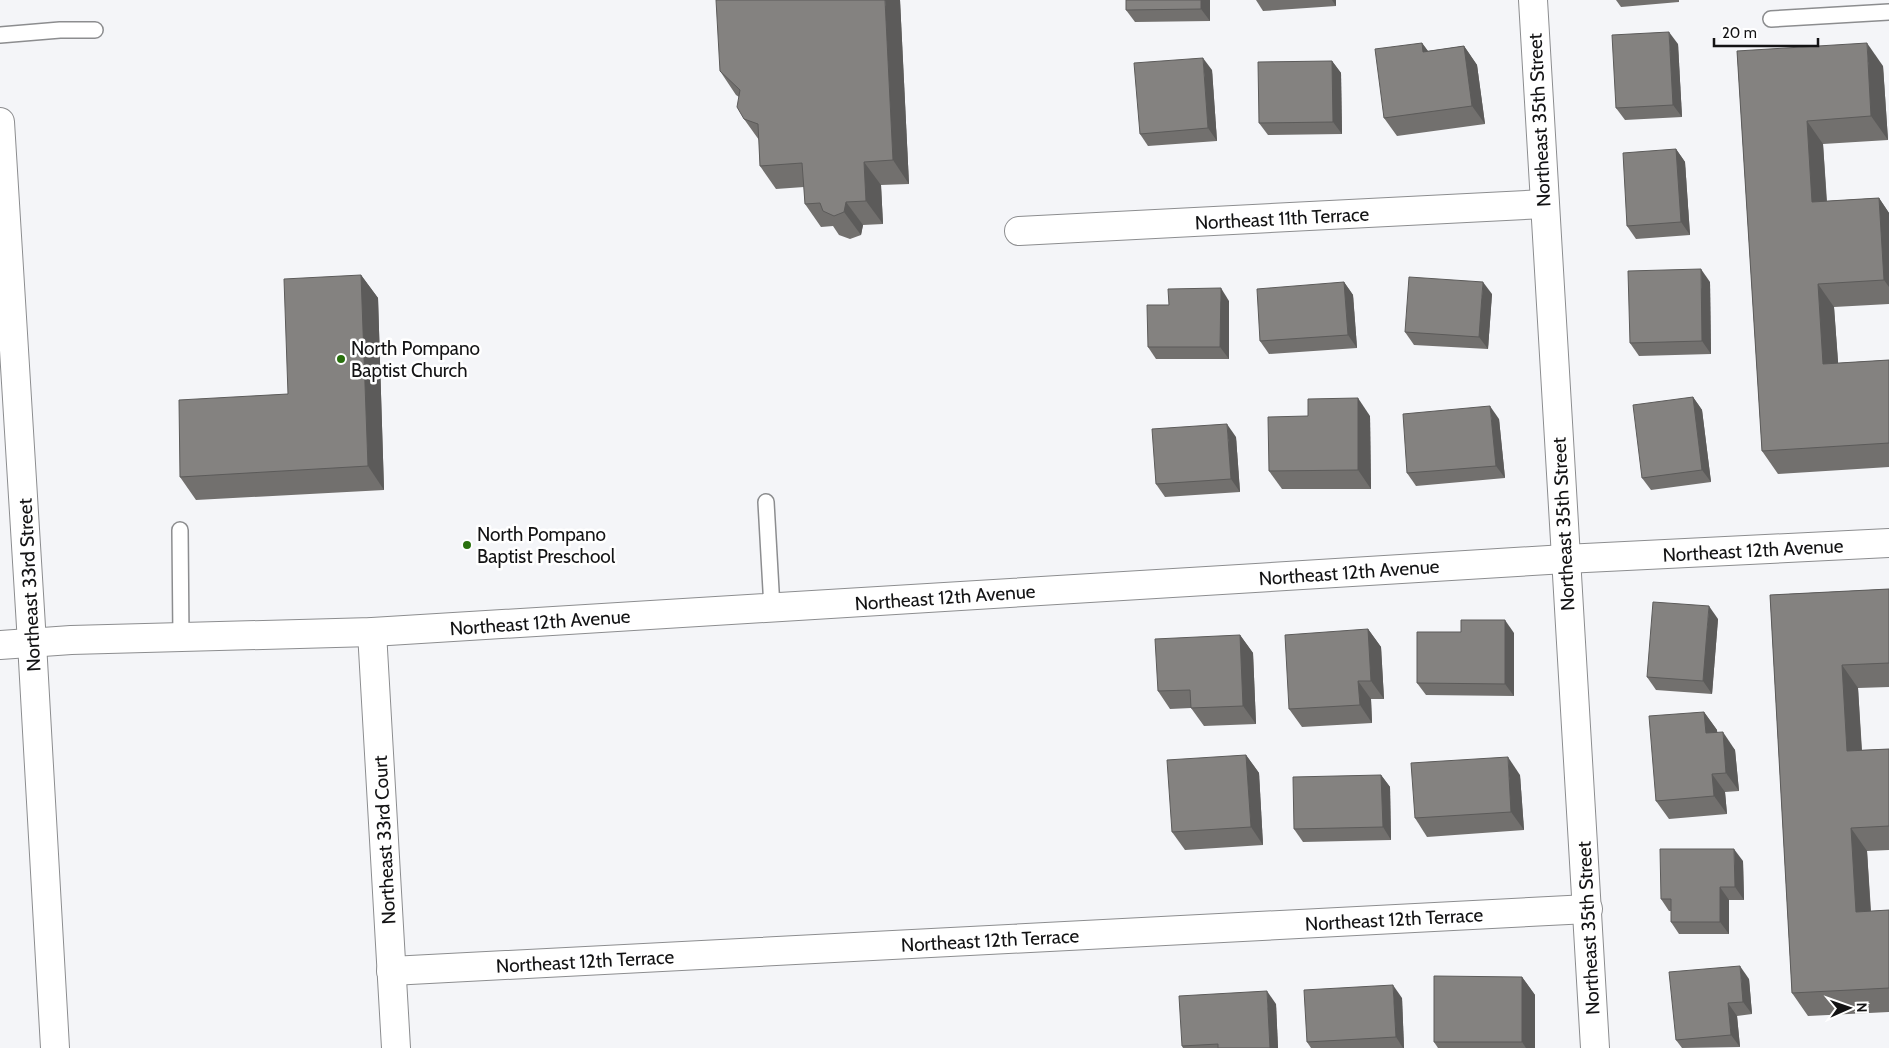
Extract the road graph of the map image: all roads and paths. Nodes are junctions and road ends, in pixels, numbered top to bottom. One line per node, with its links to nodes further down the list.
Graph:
1 (1533, 0): 7 (street, Northeast 35th Street)
2 (1889, 12): 3 (lane)
3 (1771, 19)
4 (95, 30): 5 (lane)
5 (0, 35)
6 (0, 122): 16 (street, Northeast 33rd Street)
7 (1544, 204): 8 (street, Northeast 11th Terrace); 12 (street, Northeast 35th Street)
8 (1019, 231)
9 (766, 502): 13 (lane)
10 (180, 530): 15 (lane)
11 (1889, 543): 12 (street, Northeast 12th Avenue)
12 (1565, 559): 13 (street, Northeast 12th Avenue); 18 (street, Northeast 35th Street)
13 (772, 608): 14 (street, Northeast 12th Avenue)
14 (372, 632): 15 (street, Northeast 12th Avenue); 19 (street, Northeast 33rd Court)
15 (181, 639): 16 (street, Northeast 12th Avenue)
16 (32, 643): 17 (street, Northeast 12th Avenue); 20 (street, Northeast 33rd Street)
17 (0, 645)
18 (1588, 909): 19 (street, Northeast 12th Terrace); 22 (street, Northeast 35th Street)
19 (391, 971): 21 (street, Northeast 33rd Court)
20 (55, 1048)
21 (396, 1048)
22 (1595, 1048)

